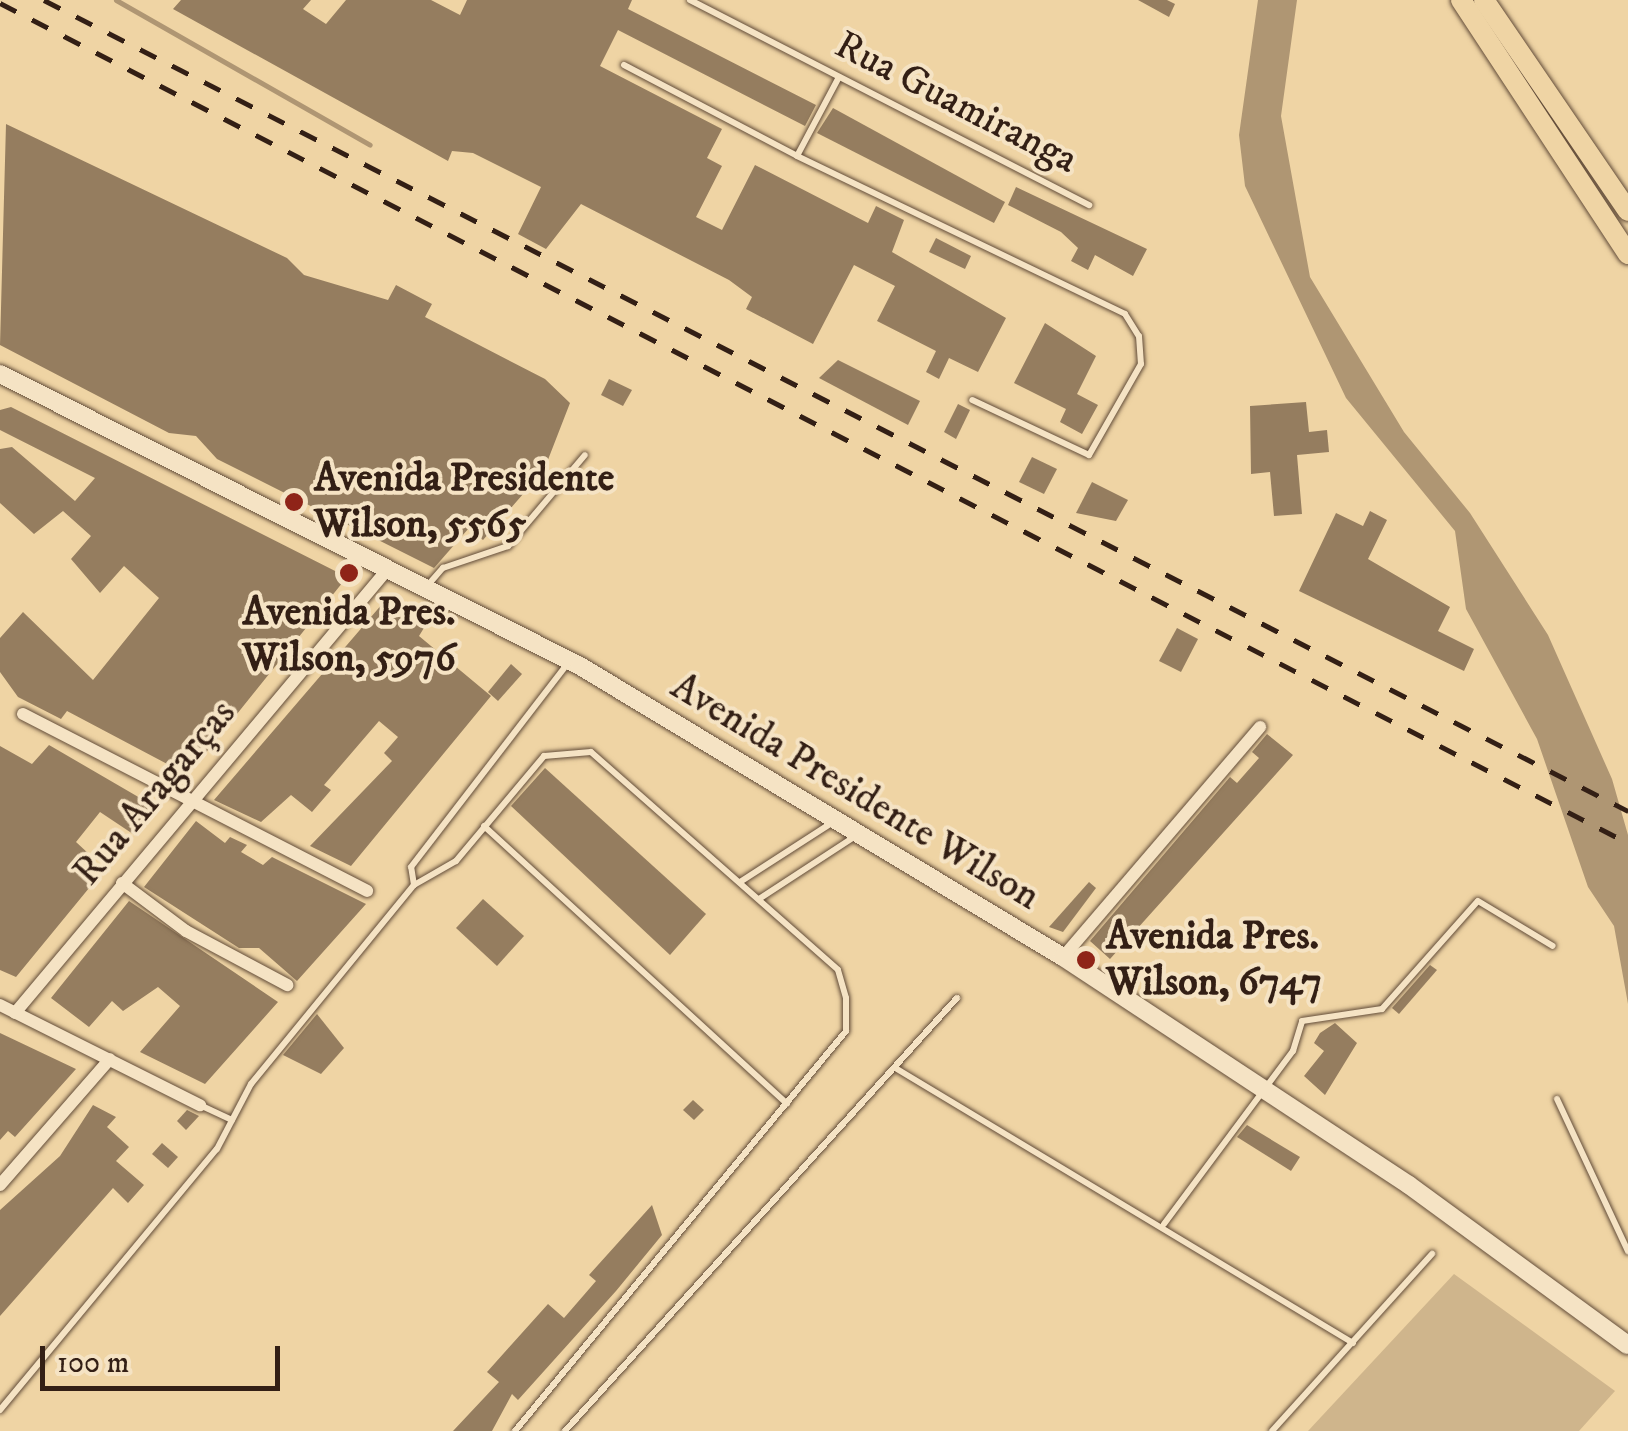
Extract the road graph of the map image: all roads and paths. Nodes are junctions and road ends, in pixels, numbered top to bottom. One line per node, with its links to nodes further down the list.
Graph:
1 (690, 0): 5 (lane, Rua Guamiranga)
2 (1462, 0): 7 (main road)
3 (1484, 0): 7 (main road)
4 (624, 65): 6 (lane)
5 (839, 77): 6 (lane); 8 (lane, Rua Guamiranga)
6 (797, 156): 12 (lane)
7 (1614, 192): 9 (main road); 10 (main road)
8 (1089, 205)
9 (1628, 212)
10 (1628, 254)
11 (2, 378): 14 (main road, Avenida Presidente Wilson)
12 (972, 400)
13 (586, 455): 15 (lane)
14 (386, 571): 15 (main road, Avenida Presidente Wilson); 19 (street, Rua Aragarças)
15 (424, 590): 16 (main road, Avenida Presidente Wilson)
16 (570, 660): 20 (main road, Avenida Presidente Wilson); 25 (lane)
17 (24, 714): 19 (street)
18 (1260, 727): 29 (street)
19 (189, 801): 24 (street, Rua Aragarças); 26 (street)
20 (834, 821): 22 (main road, Avenida Presidente Wilson); 23 (lane)
21 (484, 826): 23 (lane); 25 (lane); 39 (lane)
22 (857, 835): 27 (lane); 29 (main road, Avenida Presidente Wilson)
23 (740, 882): 27 (lane)
24 (122, 883): 30 (street); 33 (street, Rua Aragarças)
25 (414, 884): 40 (lane)
26 (367, 891)
27 (759, 899): 39 (lane)
28 (1553, 946): 36 (lane)
29 (1063, 957): 36 (main road, Avenida Presidente Wilson)
30 (287, 985)
31 (957, 998): 35 (lane)
32 (0, 1005): 33 (street)
33 (15, 1013): 34 (street)
34 (110, 1059): 38 (street); 41 (street)
35 (896, 1069): 42 (lane); 49 (lane)
36 (1262, 1090): 42 (lane); 46 (main road, Avenida Presidente Wilson)
37 (1557, 1099): 43 (lane)
38 (200, 1104): 40 (lane)
39 (787, 1104): 48 (lane)
40 (232, 1120): 47 (lane)
41 (0, 1185)
42 (1164, 1224): 45 (lane)
43 (1628, 1252)
44 (1432, 1254): 45 (lane)
45 (1353, 1342): 50 (lane)
46 (1628, 1345)
47 (0, 1410)
48 (515, 1431)
49 (565, 1431)
50 (1272, 1431)

